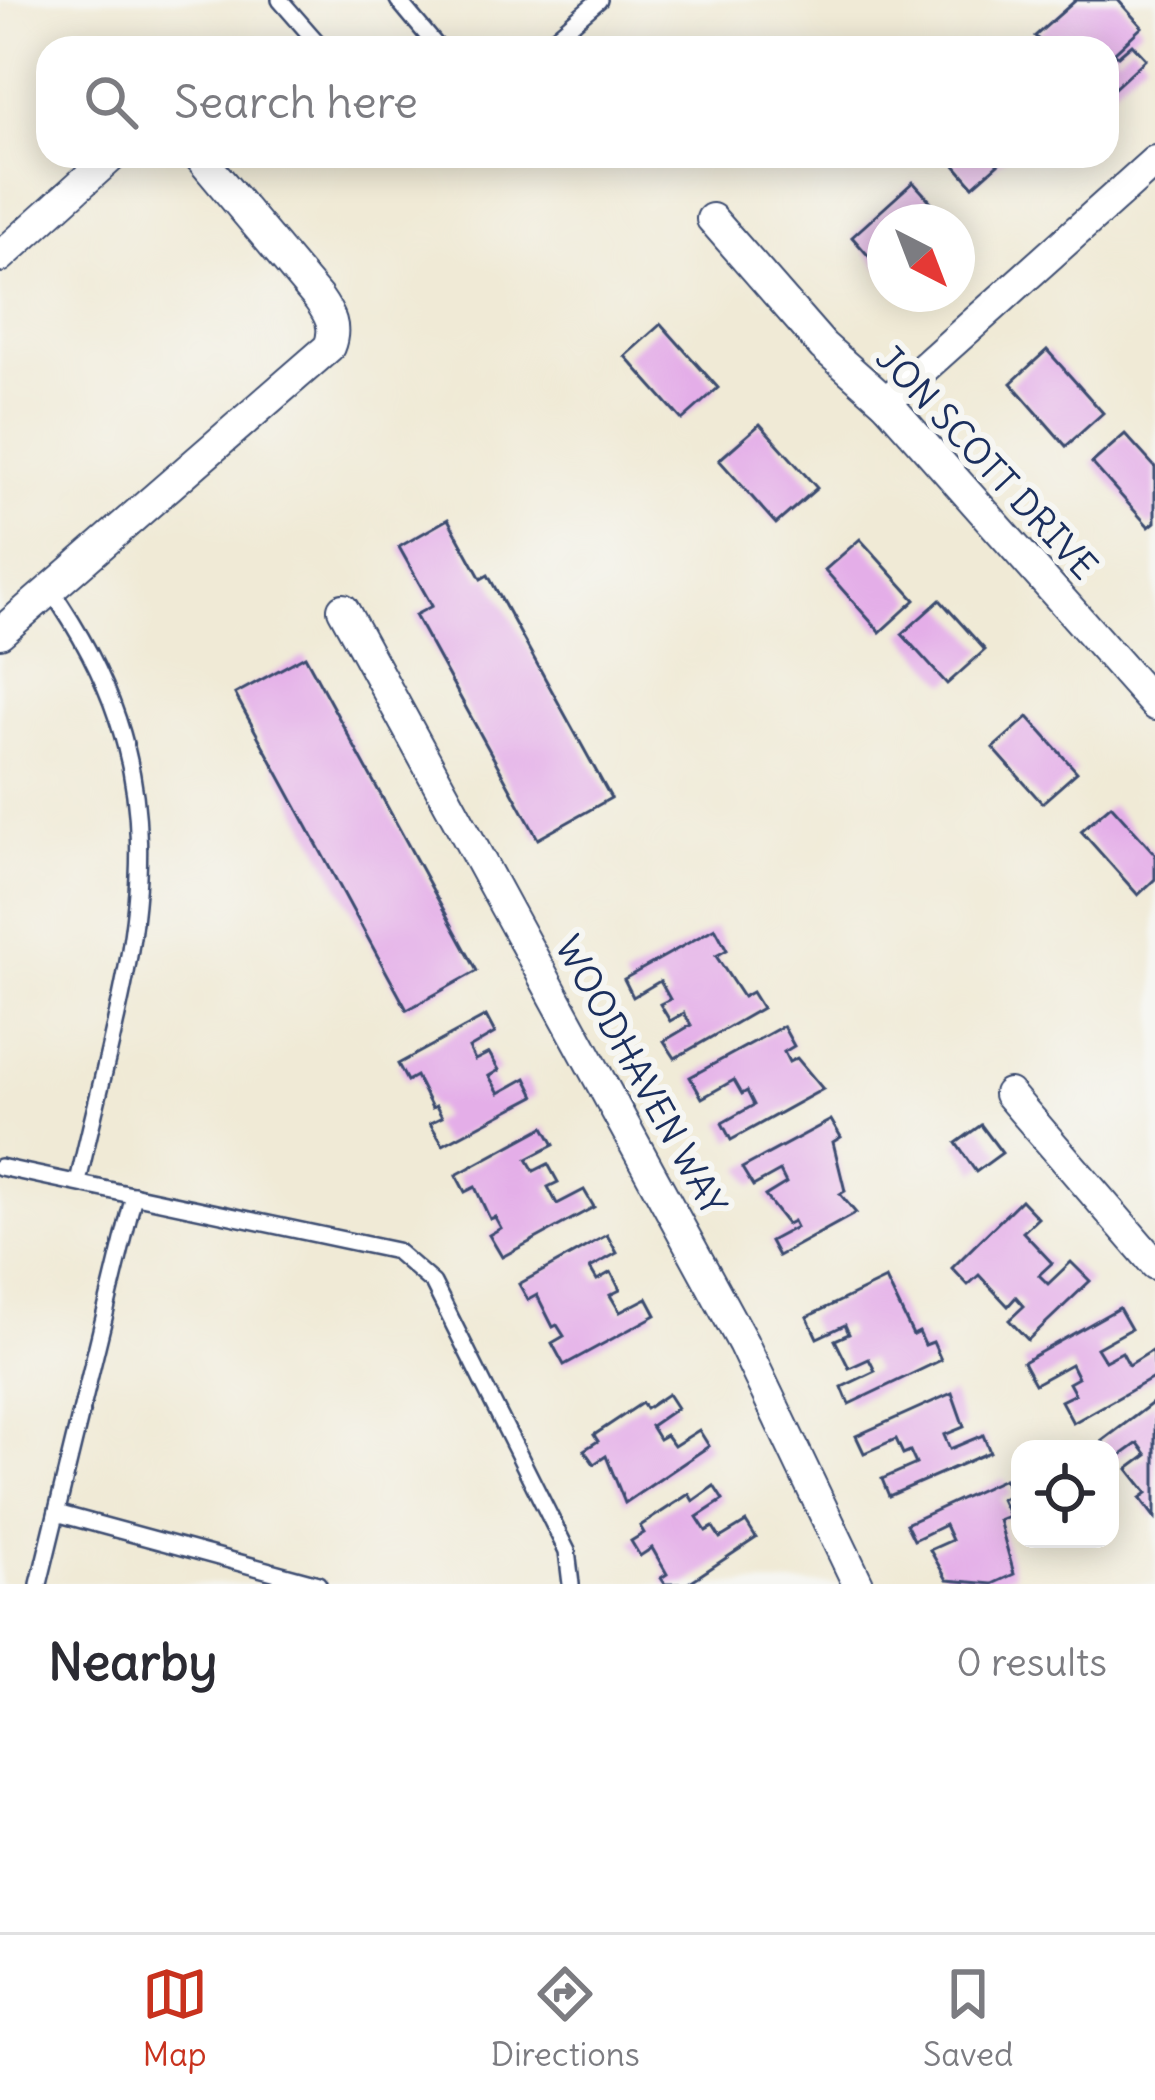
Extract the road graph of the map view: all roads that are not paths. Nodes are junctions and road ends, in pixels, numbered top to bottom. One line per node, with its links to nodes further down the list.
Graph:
1 (280, 0): 4 (lane)
2 (398, 0): 5 (lane)
3 (599, 0): 6 (lane)
4 (312, 36)
5 (428, 36)
6 (558, 36)
7 (1155, 161): 12 (street)
8 (99, 168): 11 (street)
9 (210, 168): 13 (street)
10 (712, 219): 12 (street, JON SCOTT DRIVE)
11 (0, 257)
12 (886, 402): 16 (street, JON SCOTT DRIVE)
13 (50, 589): 15 (street); 19 (lane)
14 (343, 609): 26 (street, WOODHAVEN WAY)
15 (0, 633)
16 (1155, 705)
17 (1009, 1094): 21 (street)
18 (0, 1167): 19 (lane)
19 (78, 1183): 20 (lane)
20 (134, 1195): 22 (lane); 25 (lane)
21 (1155, 1264)
22 (60, 1514): 23 (lane); 24 (lane)
23 (39, 1584)
24 (318, 1584)
25 (571, 1584)
26 (858, 1584)

